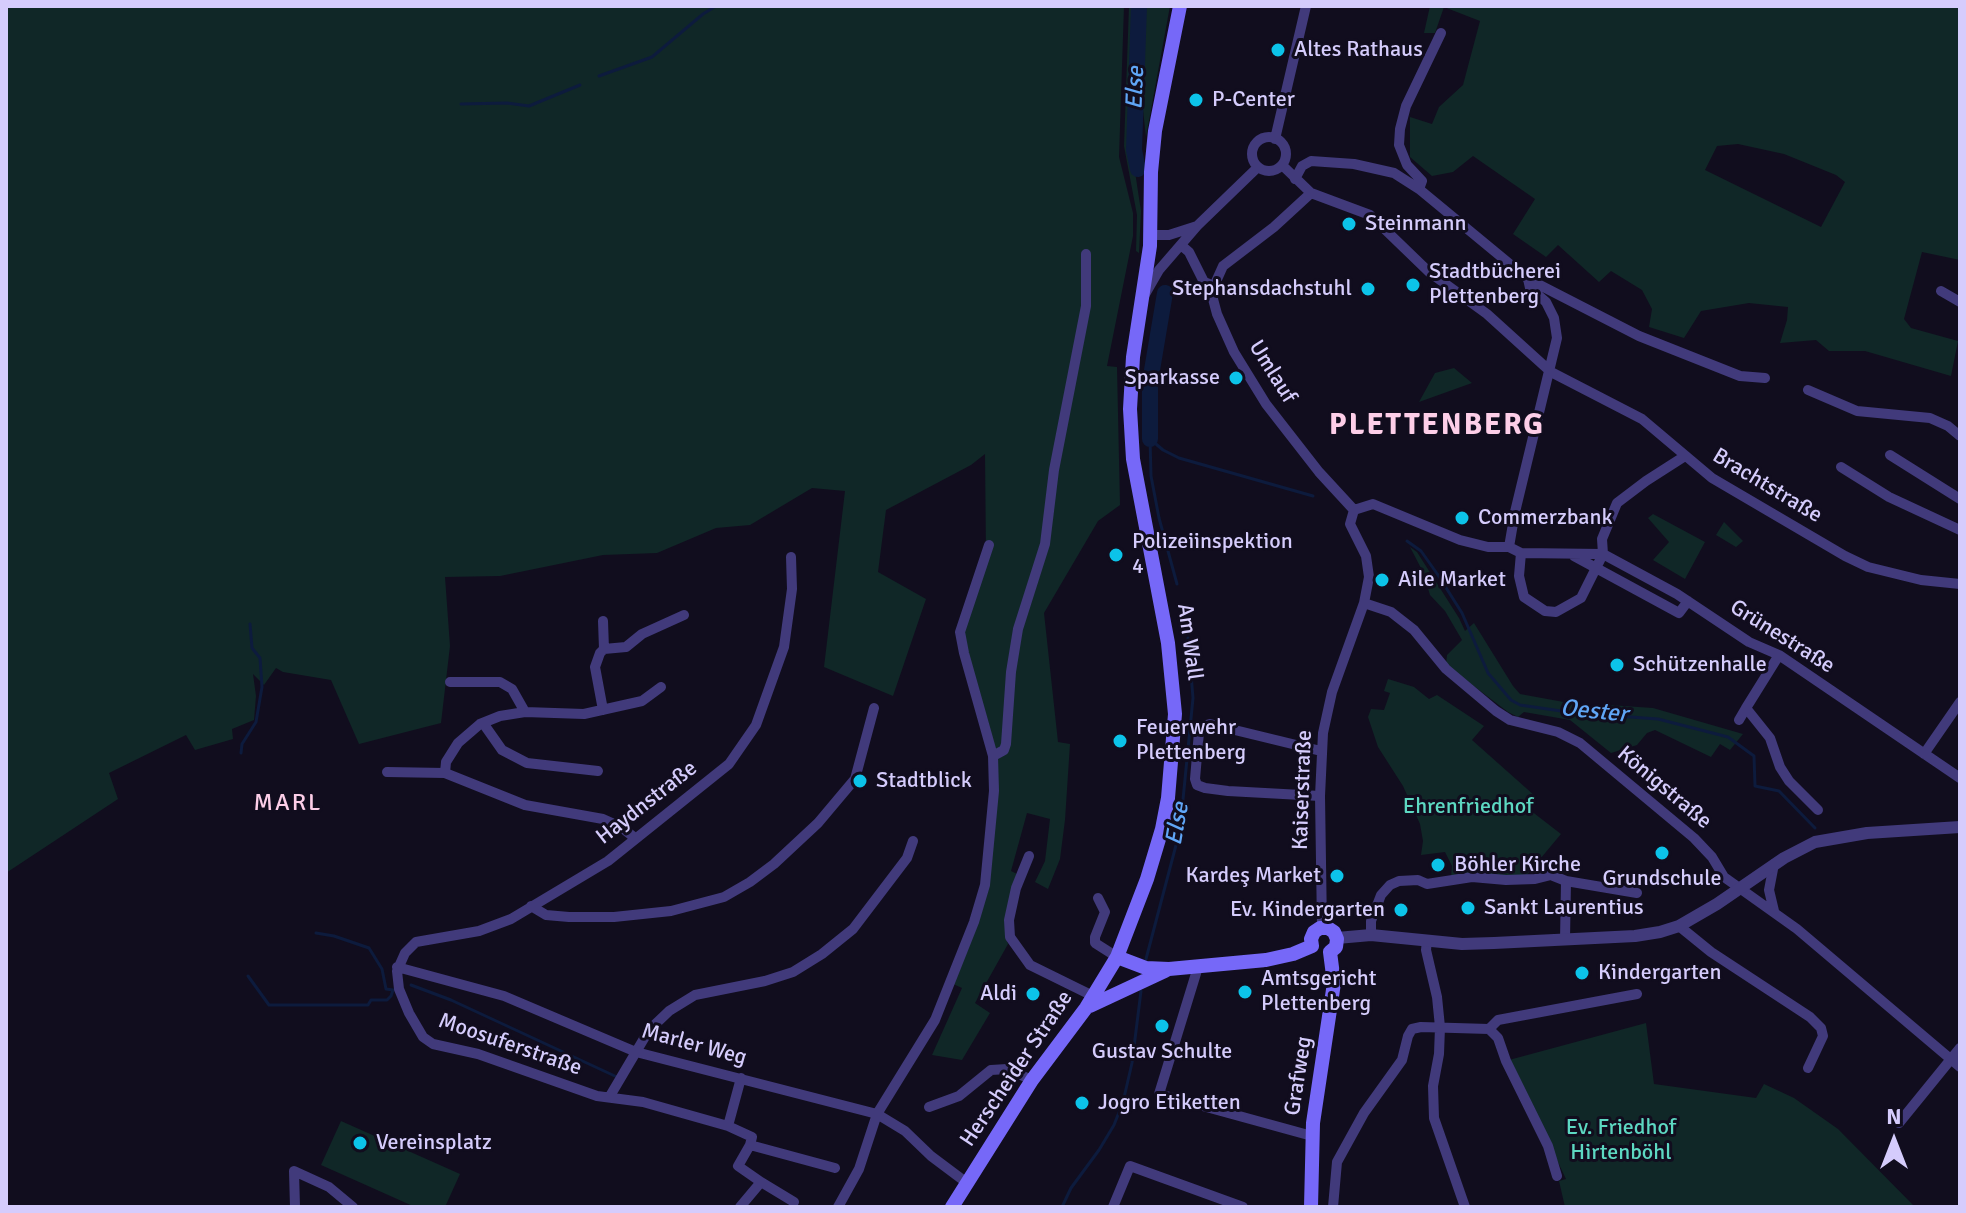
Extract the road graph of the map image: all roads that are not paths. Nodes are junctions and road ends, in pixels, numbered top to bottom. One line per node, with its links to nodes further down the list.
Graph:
1 (1180, 6): 11 (main road, Am Wall)
2 (1306, 6): 4 (street)
3 (1441, 33): 8 (street)
4 (1275, 139): 5 (street); 6 (street)
5 (1282, 165): 6 (street); 7 (street)
6 (1258, 167): 10 (street, Am Wall)
7 (1295, 179): 8 (street); 9 (street)
8 (1419, 189): 14 (street)
9 (1311, 193): 15 (street); 19 (street)
10 (1197, 226): 11 (street); 12 (street, Am Wall)
11 (1150, 241): 12 (street); 17 (main road, Am Wall)
12 (1182, 246): 15 (street, Umlauf); 17 (street, Am Wall)
13 (1086, 254): 54 (street)
14 (1528, 279): 19 (street); 20 (street)
15 (1214, 286): 27 (street, Umlauf)
16 (1941, 291): 18 (street)
17 (1140, 301): 80 (main road, Am Wall)
18 (1960, 302)
19 (1551, 372): 24 (street); 30 (street)
20 (1765, 378)
21 (1808, 390): 22 (street)
22 (1960, 436)
23 (1890, 455): 26 (street)
24 (1685, 456): 32 (street, Brachtstraße); 36 (street, Brachtstraße)
25 (1841, 467): 28 (street)
26 (1960, 499)
27 (1354, 510): 30 (street); 38 (street, Kaiserstraße)
28 (1960, 530)
29 (989, 545): 54 (street)
30 (1509, 547): 31 (street)
31 (1521, 553): 33 (street); 35 (street, Brachtstraße)
32 (1603, 554): 33 (street); 35 (street, Brachtstraße); 37 (street, Grünestraße)
33 (1573, 556): 35 (street)
34 (791, 557): 62 (street, Haydnstraße)
35 (1597, 567): 37 (street)
36 (1960, 584)
37 (1688, 601): 42 (street, Grünestraße)
38 (1364, 603): 52 (street, Kaiserstraße); 67 (street, Königstraße)
39 (684, 615): 41 (street)
40 (603, 621): 41 (street)
41 (604, 649): 48 (street)
42 (1779, 655): 47 (street); 53 (street, Grünestraße)
43 (450, 682): 49 (street)
44 (661, 687): 48 (street)
45 (1960, 702): 53 (street)
46 (874, 708): 70 (street)
47 (1746, 708): 50 (street); 60 (street)
48 (603, 710): 49 (street)
49 (525, 712): 51 (street)
50 (1739, 720)
51 (483, 723): 55 (street); 57 (street)
52 (1321, 751): 59 (street, Kaiserstraße); 59 (street)
53 (1924, 754): 58 (street, Grünestraße)
54 (993, 756): 97 (street)
55 (598, 771)
56 (387, 772): 57 (street)
57 (445, 773): 62 (street)
58 (1960, 778)
59 (1320, 796): 73 (street, Kaiserstraße)
60 (1818, 810)
61 (1960, 827): 65 (street)
62 (635, 838): 70 (street, Haydnstraße)
63 (913, 841): 90 (street)
64 (1029, 856): 86 (street)
65 (1774, 864): 67 (street); 71 (street)
66 (1566, 881): 68 (street); 74 (street); 77 (street)
67 (1740, 889): 71 (street, Königstraße); 72 (street)
68 (1637, 893)
69 (1098, 898): 80 (street)
70 (531, 906): 81 (street, Haydnstraße)
71 (1774, 911): 91 (street, Königstraße)
72 (1679, 926): 77 (street); 92 (street)
73 (1322, 927): 75 (main road); 78 (main road)
74 (1371, 935): 75 (street); 76 (street)
75 (1337, 938): 79 (main road)
76 (1427, 940): 77 (street); 87 (street)
77 (1565, 940)
78 (1312, 946): 79 (main road); 82 (main road)
79 (1330, 952): 100 (main road, Grafweg)
80 (1117, 957): 83 (main road); 84 (main road); 86 (main road, Herscheider Straße)
81 (397, 967): 90 (street, Marler Weg); 95 (street, Moosuferstraße)
82 (1198, 967): 83 (main road); 100 (street)
83 (1169, 969): 84 (main road)
84 (1144, 980): 86 (main road)
85 (1637, 994): 88 (street)
86 (1090, 1002): 94 (main road, Herscheider Straße)
87 (1440, 1027): 88 (street); 115 (street); 116 (street)
88 (1489, 1029): 103 (street)
89 (1960, 1048): 91 (street)
90 (636, 1052): 93 (street, Marler Weg); 95 (street)
91 (1956, 1063): 98 (street)
92 (1808, 1068)
93 (741, 1078): 97 (street, Marler Weg); 99 (street)
94 (1032, 1080): 96 (street); 105 (main road, Herscheider Straße)
95 (610, 1096): 99 (street, Moosuferstraße)
96 (929, 1107)
97 (877, 1114): 105 (street, Marler Weg); 110 (street)
98 (1899, 1123)
99 (728, 1126): 101 (street, Moosuferstraße)
100 (1312, 1136): 114 (main road, Grafweg)
101 (750, 1145): 102 (street, Moosuferstraße); 104 (street)
102 (835, 1168)
103 (1557, 1176)
104 (761, 1182): 106 (street); 109 (street)
105 (967, 1183): 111 (main road, Herscheider Straße)
106 (794, 1202)
107 (295, 1207): 108 (street)
108 (353, 1207)
109 (740, 1207)
110 (838, 1207)
111 (952, 1207)
112 (1113, 1207): 113 (street)
113 (1243, 1207)
114 (1311, 1207)
115 (1333, 1207)
116 (1465, 1207)

